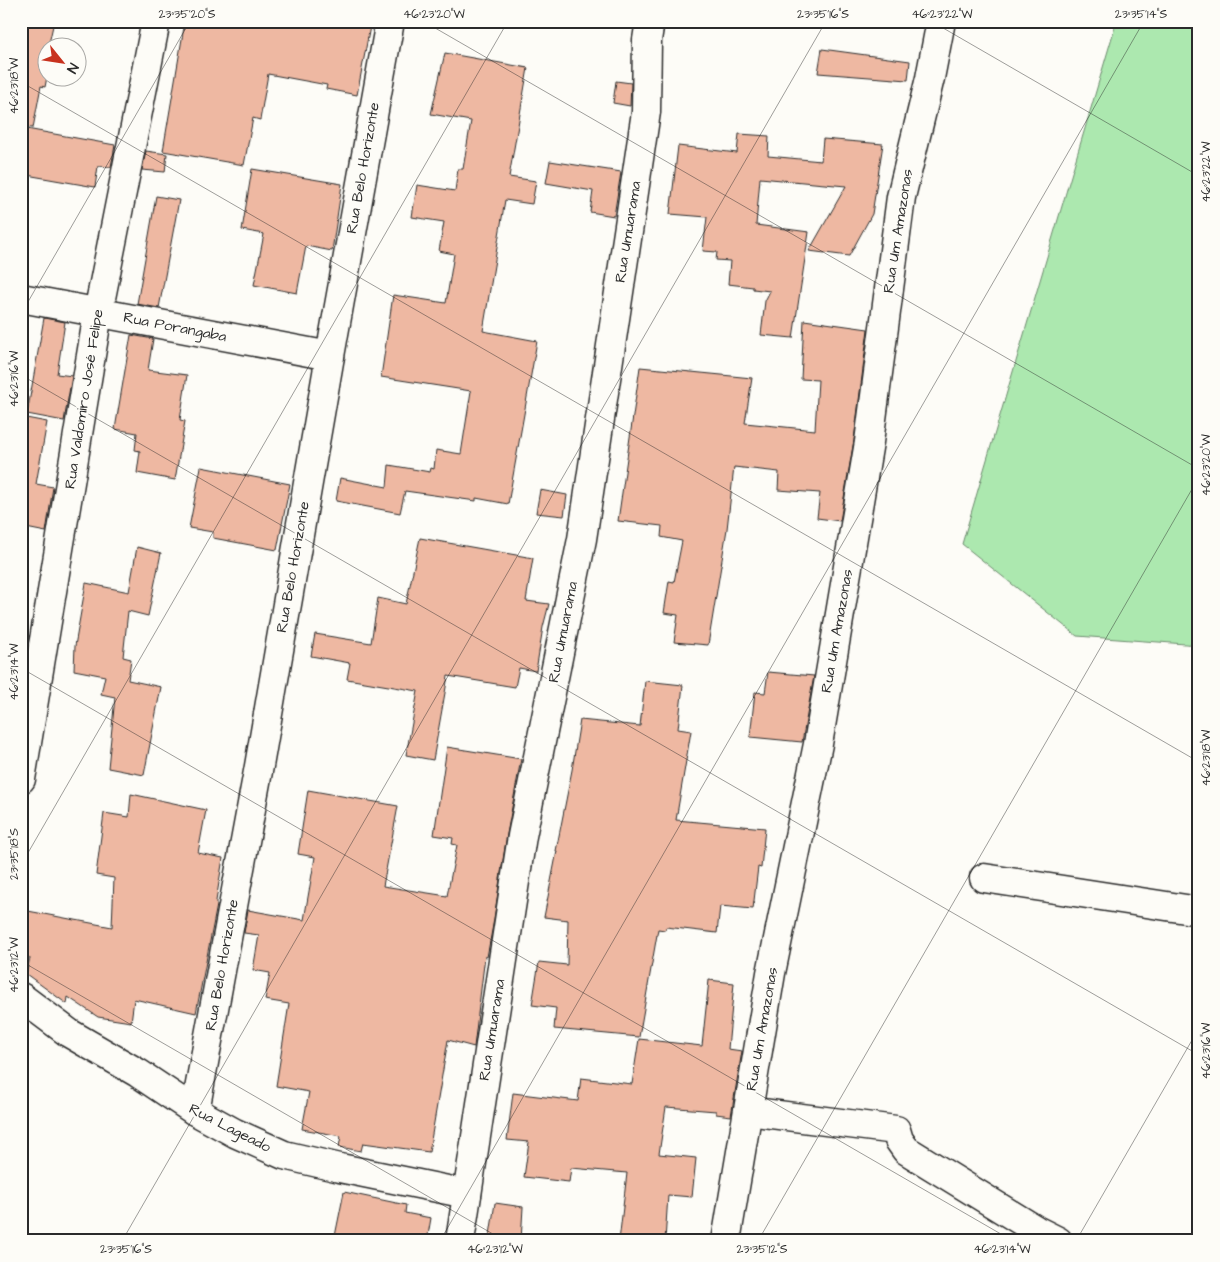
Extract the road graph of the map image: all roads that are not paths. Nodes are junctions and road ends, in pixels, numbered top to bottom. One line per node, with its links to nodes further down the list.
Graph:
1 (156, 21): 6 (street, Rua Valdomiro José Felipe)
2 (390, 21): 7 (street, Rua Belo Horizonte)
3 (650, 21): 16 (street, Rua Umuarama)
4 (941, 21): 14 (street, Rua Um Amazonas)
5 (21, 298): 6 (street, Rua Porangaba)
6 (98, 313): 7 (street, Rua Porangaba); 8 (street, Rua Valdomiro José Felipe)
7 (330, 356): 15 (street, Rua Belo Horizonte)
8 (21, 779)
9 (984, 878): 10 (street)
10 (1199, 911)
11 (21, 997): 13 (street, Rua Lageado)
12 (21, 1018): 13 (street)
13 (69, 1033): 15 (street, Rua Lageado)
14 (748, 1111): 17 (street); 19 (street, Rua Um Amazonas)
15 (195, 1112): 16 (street, Rua Lageado)
16 (467, 1194): 18 (street, Rua Umuarama)
17 (1043, 1237)
18 (460, 1241)
19 (726, 1241)

